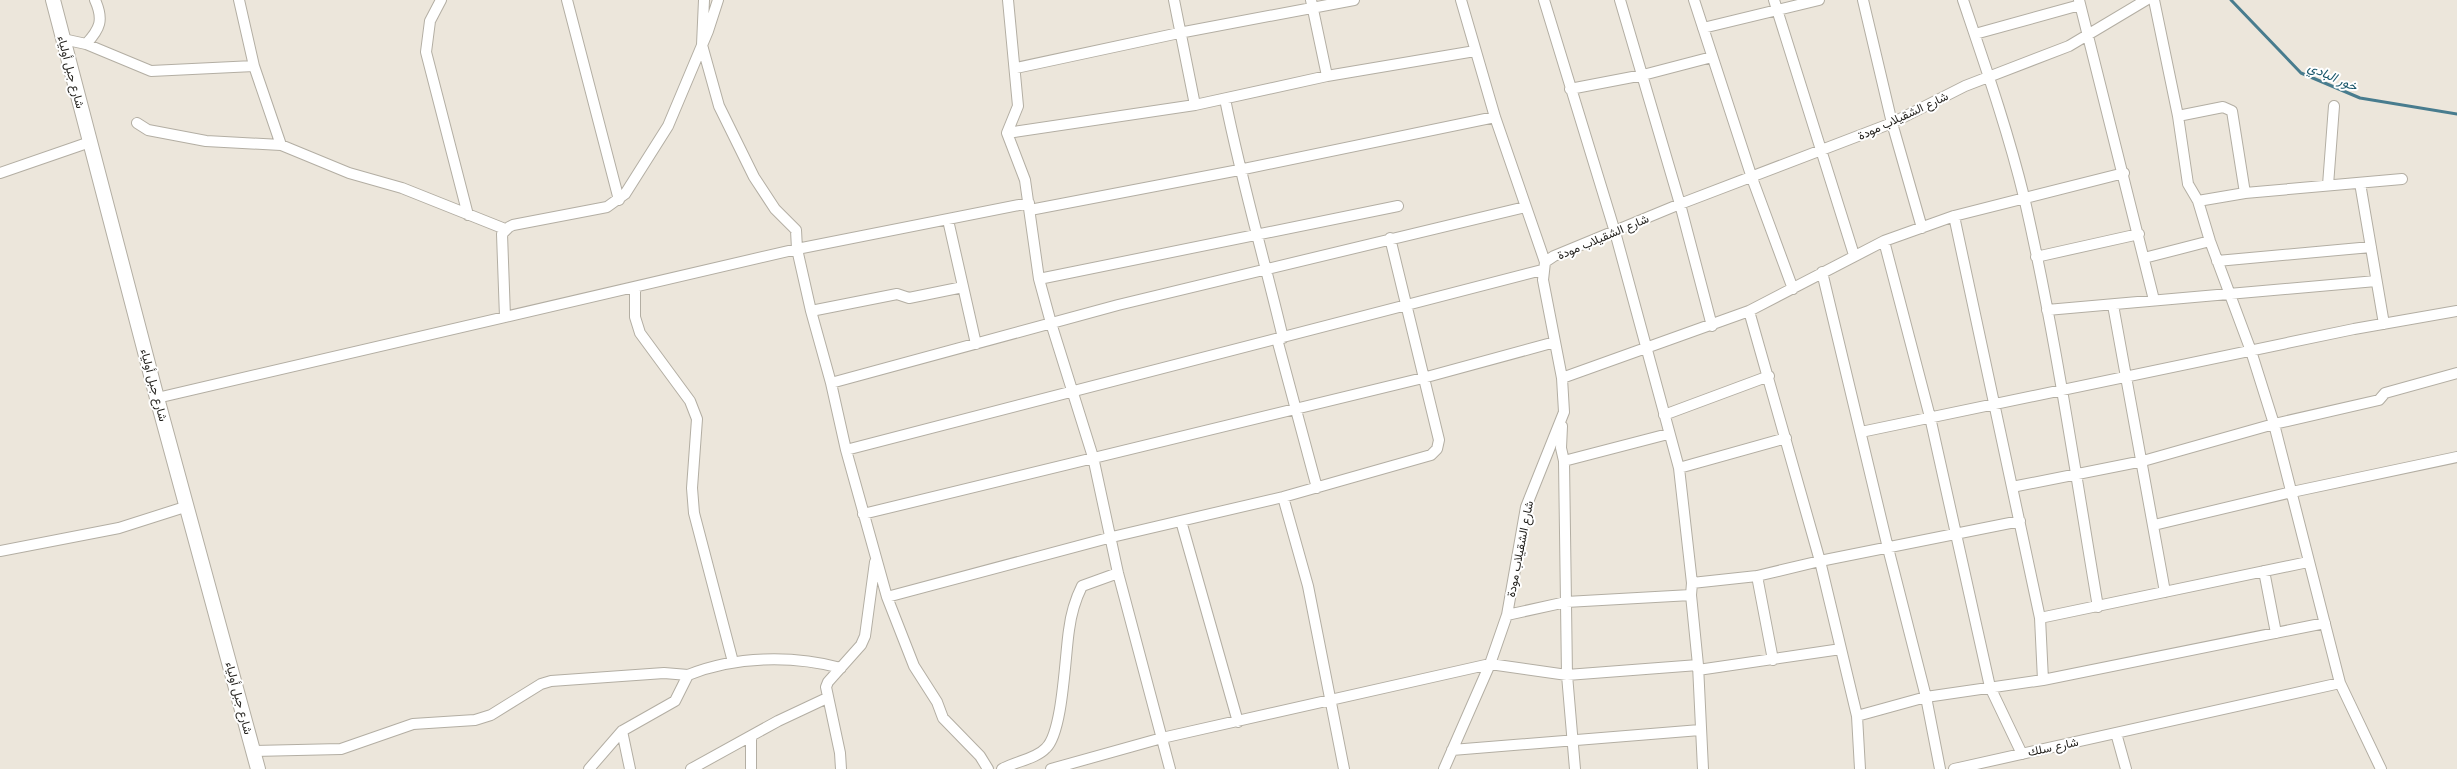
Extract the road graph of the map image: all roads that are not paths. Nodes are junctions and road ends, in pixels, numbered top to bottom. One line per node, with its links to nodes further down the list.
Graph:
1 (53, 0): 27 (highway, شارع جبل أولياء)
2 (95, 0): 28 (street)
3 (239, 0): 32 (street)
4 (441, 0): 64 (street)
5 (567, 0): 58 (street)
6 (704, 0): 29 (street)
7 (718, 0): 29 (street)
8 (1008, 0): 33 (street)
9 (1174, 0): 24 (street)
10 (1354, 0): 21 (street)
11 (1460, 0): 30 (street)
12 (1544, 0): 37 (street)
13 (1620, 0): 34 (street)
14 (1694, 0): 23 (street)
15 (1819, 0): 22 (street)
16 (1863, 0): 44 (street)
17 (1963, 0): 25 (street)
18 (2146, 0): 26 (street, شارع الشقيلاب مودة)
19 (2154, 0): 41 (street)
20 (2079, 2): 25 (street); 26 (street)
21 (1312, 4): 24 (street); 35 (street)
22 (1776, 4): 23 (street); 48 (street)
23 (1703, 28): 31 (street)
24 (1179, 33): 33 (street); 39 (street)
25 (1975, 34): 36 (street)
26 (2089, 35): 36 (street, شارع الشقيلاب مودة); 51 (street)
27 (62, 39): 28 (street); 46 (highway, شارع جبل أولياء)
28 (86, 44): 32 (street)
29 (702, 45): 58 (street); 76 (street)
30 (1475, 51): 35 (street); 42 (street)
31 (1712, 57): 34 (street); 52 (street)
32 (254, 66): 47 (street)
33 (1016, 68): 45 (street)
34 (1643, 75): 37 (street); 60 (street)
35 (1327, 76): 38 (street)
36 (1989, 76): 44 (street, شارع الشقيلاب مودة); 57 (street)
37 (1570, 89): 69 (street)
38 (1225, 99): 39 (street); 49 (street)
39 (1195, 105): 45 (street)
40 (2334, 106): 55 (street)
41 (2178, 116): 56 (street); 59 (street)
42 (1495, 117): 49 (street); 63 (street)
43 (137, 123): 47 (street)
44 (1892, 123): 48 (street, شارع الشقيلاب مودة); 67 (street)
45 (1007, 133): 62 (street)
46 (90, 142): 50 (street); 114 (highway, شارع جبل أولياء)
47 (281, 145): 64 (street)
48 (1820, 152): 52 (street, شارع الشقيلاب مودة); 77 (street)
49 (1239, 170): 62 (street); 70 (street)
50 (0, 173)
51 (2124, 173): 57 (street); 71 (street)
52 (1752, 178): 60 (street, شارع الشقيلاب مودة); 88 (street)
53 (2402, 179): 54 (street)
54 (2360, 183): 55 (street); 75 (street)
55 (2328, 185): 56 (street)
56 (2245, 193): 59 (street)
57 (2024, 196): 65 (street); 78 (street)
58 (619, 200): 68 (street)
59 (2198, 201): 74 (street)
60 (1680, 204): 69 (street, شارع الشقيلاب مودة); 100 (street)
61 (1398, 206): 70 (street)
62 (1029, 207): 66 (street); 84 (street)
63 (1525, 207): 72 (street); 81 (street)
64 (468, 215): 68 (street)
65 (1954, 216): 67 (street); 115 (street)
66 (948, 220): 76 (street); 86 (street)
67 (1922, 228): 73 (street)
68 (505, 230): 97 (street)
69 (1615, 232): 81 (street, شارع الشقيلاب مودة); 104 (street)
70 (1257, 234): 82 (street); 84 (street)
71 (2139, 234): 78 (street); 79 (street)
72 (1390, 238): 82 (street); 91 (street)
73 (1884, 241): 77 (street); 118 (street)
74 (2210, 241): 79 (street); 80 (street)
75 (2371, 247): 80 (street); 85 (street)
76 (797, 249): 87 (street); 95 (street)
77 (1854, 255): 83 (street)
78 (2036, 257): 93 (street)
79 (2144, 258): 90 (street)
80 (2217, 261): 89 (street)
81 (1544, 266): 91 (street); 102 (street, شارع الشقيلاب مودة)
82 (1267, 269): 98 (street); 101 (street)
83 (1822, 272): 88 (street); 121 (street)
84 (1039, 279): 98 (street)
85 (2376, 281): 89 (street); 99 (street)
86 (963, 287): 95 (street); 103 (street)
87 (635, 288): 97 (street); 162 (street)
88 (1793, 289): 96 (street)
89 (2230, 294): 90 (street); 105 (street)
90 (2154, 300): 92 (street)
91 (1407, 304): 101 (street); 109 (street)
92 (2113, 305): 93 (street); 108 (street)
93 (2047, 310): 112 (street)
94 (2457, 310): 99 (street)
95 (811, 311): 111 (street)
96 (1749, 311): 100 (street); 107 (street)
97 (505, 317): 114 (street)
98 (1051, 323): 103 (street); 113 (street)
99 (2384, 324): 105 (street)
100 (1712, 326): 104 (street)
101 (1280, 338): 113 (street); 116 (street)
102 (1555, 342): 109 (street); 110 (street, شارع الشقيلاب مودة)
103 (976, 344): 111 (street)
104 (1647, 349): 110 (street); 117 (street)
105 (2251, 351): 108 (street); 120 (street)
106 (2457, 374): 120 (street)
107 (1769, 376): 117 (street); 123 (street)
108 (2126, 377): 112 (street); 128 (street)
109 (1423, 378): 116 (street); 132 (street)
110 (1562, 378): 119 (street, شارع الشقيلاب مودة)
111 (831, 383): 124 (street)
112 (2061, 390): 115 (street); 130 (street)
113 (1072, 392): 124 (street); 125 (street)
114 (157, 398): 135 (highway, شارع جبل أولياء)
115 (1995, 404): 118 (street); 131 (street)
116 (1295, 410): 125 (street); 132 (street)
117 (1664, 415): 122 (street)
118 (1930, 417): 121 (street); 140 (street)
119 (1562, 419): 127 (street); 156 (street, شارع الشقيلاب مودة)
120 (2274, 424): 128 (street); 133 (street)
121 (1861, 432): 142 (street)
122 (1668, 434): 127 (street); 129 (street)
123 (1786, 438): 129 (street); 145 (street)
124 (846, 450): 136 (street)
125 (1093, 457): 136 (street); 141 (street)
126 (2457, 457): 133 (street)
127 (1564, 461): 154 (street)
128 (2143, 461): 130 (street); 139 (street)
129 (1679, 468): 150 (street)
130 (2076, 475): 131 (street); 155 (street)
131 (2012, 487): 138 (street)
132 (1316, 488): 134 (street)
133 (2292, 492): 139 (street); 146 (street)
134 (1283, 497): 137 (street); 173 (street)
135 (188, 506): 143 (street); 182 (highway, شارع جبل أولياء)
136 (863, 514): 144 (street)
137 (1181, 521): 141 (street); 175 (street)
138 (2020, 521): 140 (street); 157 (street)
139 (2154, 525): 151 (street)
140 (1958, 534): 142 (street); 170 (street)
141 (1112, 537): 148 (street); 153 (street)
142 (1888, 548): 145 (street); 171 (street)
143 (0, 551)
144 (875, 558): 153 (street); 164 (street)
145 (1820, 560): 149 (street); 160 (street)
146 (2308, 562): 147 (street); 158 (street)
147 (2264, 571): 151 (street); 159 (street)
148 (1118, 573): 180 (street); 192 (street)
149 (1757, 576): 150 (street); 161 (street)
150 (1692, 584): 152 (street)
151 (2165, 592): 155 (street)
152 (1691, 595): 154 (street); 165 (street)
153 (887, 597): 191 (street)
154 (1566, 602): 156 (street); 167 (street)
155 (2098, 607): 157 (street)
156 (1507, 615): 163 (street, شارع الشقيلاب مودة)
157 (2040, 618): 168 (street)
158 (2325, 623): 159 (street); 169 (street)
159 (2276, 633): 168 (street)
160 (1842, 650): 161 (street); 174 (street)
161 (1773, 660): 165 (street)
162 (733, 662): 164 (street); 166 (street)
163 (1490, 664): 167 (street); 173 (street); 183 (street, شارع الشقيلاب مودة)
164 (841, 668): 172 (street)
165 (1698, 668): 167 (street); 176 (street)
166 (688, 675): 177 (street); 182 (street)
167 (1567, 675): 181 (street)
168 (2043, 680): 170 (street)
169 (2340, 683): 178 (street, شارع سلك); 203 (street)
170 (1990, 687): 171 (street); 184 (street)
171 (1926, 697): 174 (street); 200 (street)
172 (827, 698): 179 (street); 190 (street)
173 (1331, 701): 175 (street); 195 (street)
174 (1856, 716): 199 (street)
175 (1238, 722): 180 (street)
176 (1700, 730): 181 (street); 198 (street)
177 (622, 731): 186 (street); 187 (street)
178 (2116, 733): 184 (street, شارع سلك); 202 (street)
179 (751, 737): 188 (street); 189 (street)
180 (1162, 738): 193 (street); 194 (street)
181 (1571, 739): 183 (street); 197 (street)
182 (253, 750): 185 (highway, شارع جبل أولياء)
183 (1452, 750): 196 (street, شارع الشقيلاب مودة)
184 (2022, 754): 201 (street, شارع سلك)
185 (258, 769)
186 (589, 769)
187 (630, 769)
188 (691, 769)
189 (752, 769)
190 (841, 769)
191 (988, 769)
192 (1002, 769)
193 (1051, 769)
194 (1170, 769)
195 (1344, 769)
196 (1444, 769)
197 (1575, 769)
198 (1703, 769)
199 (1860, 769)
200 (1940, 769)
201 (1954, 769)
202 (2126, 769)
203 (2381, 769)

